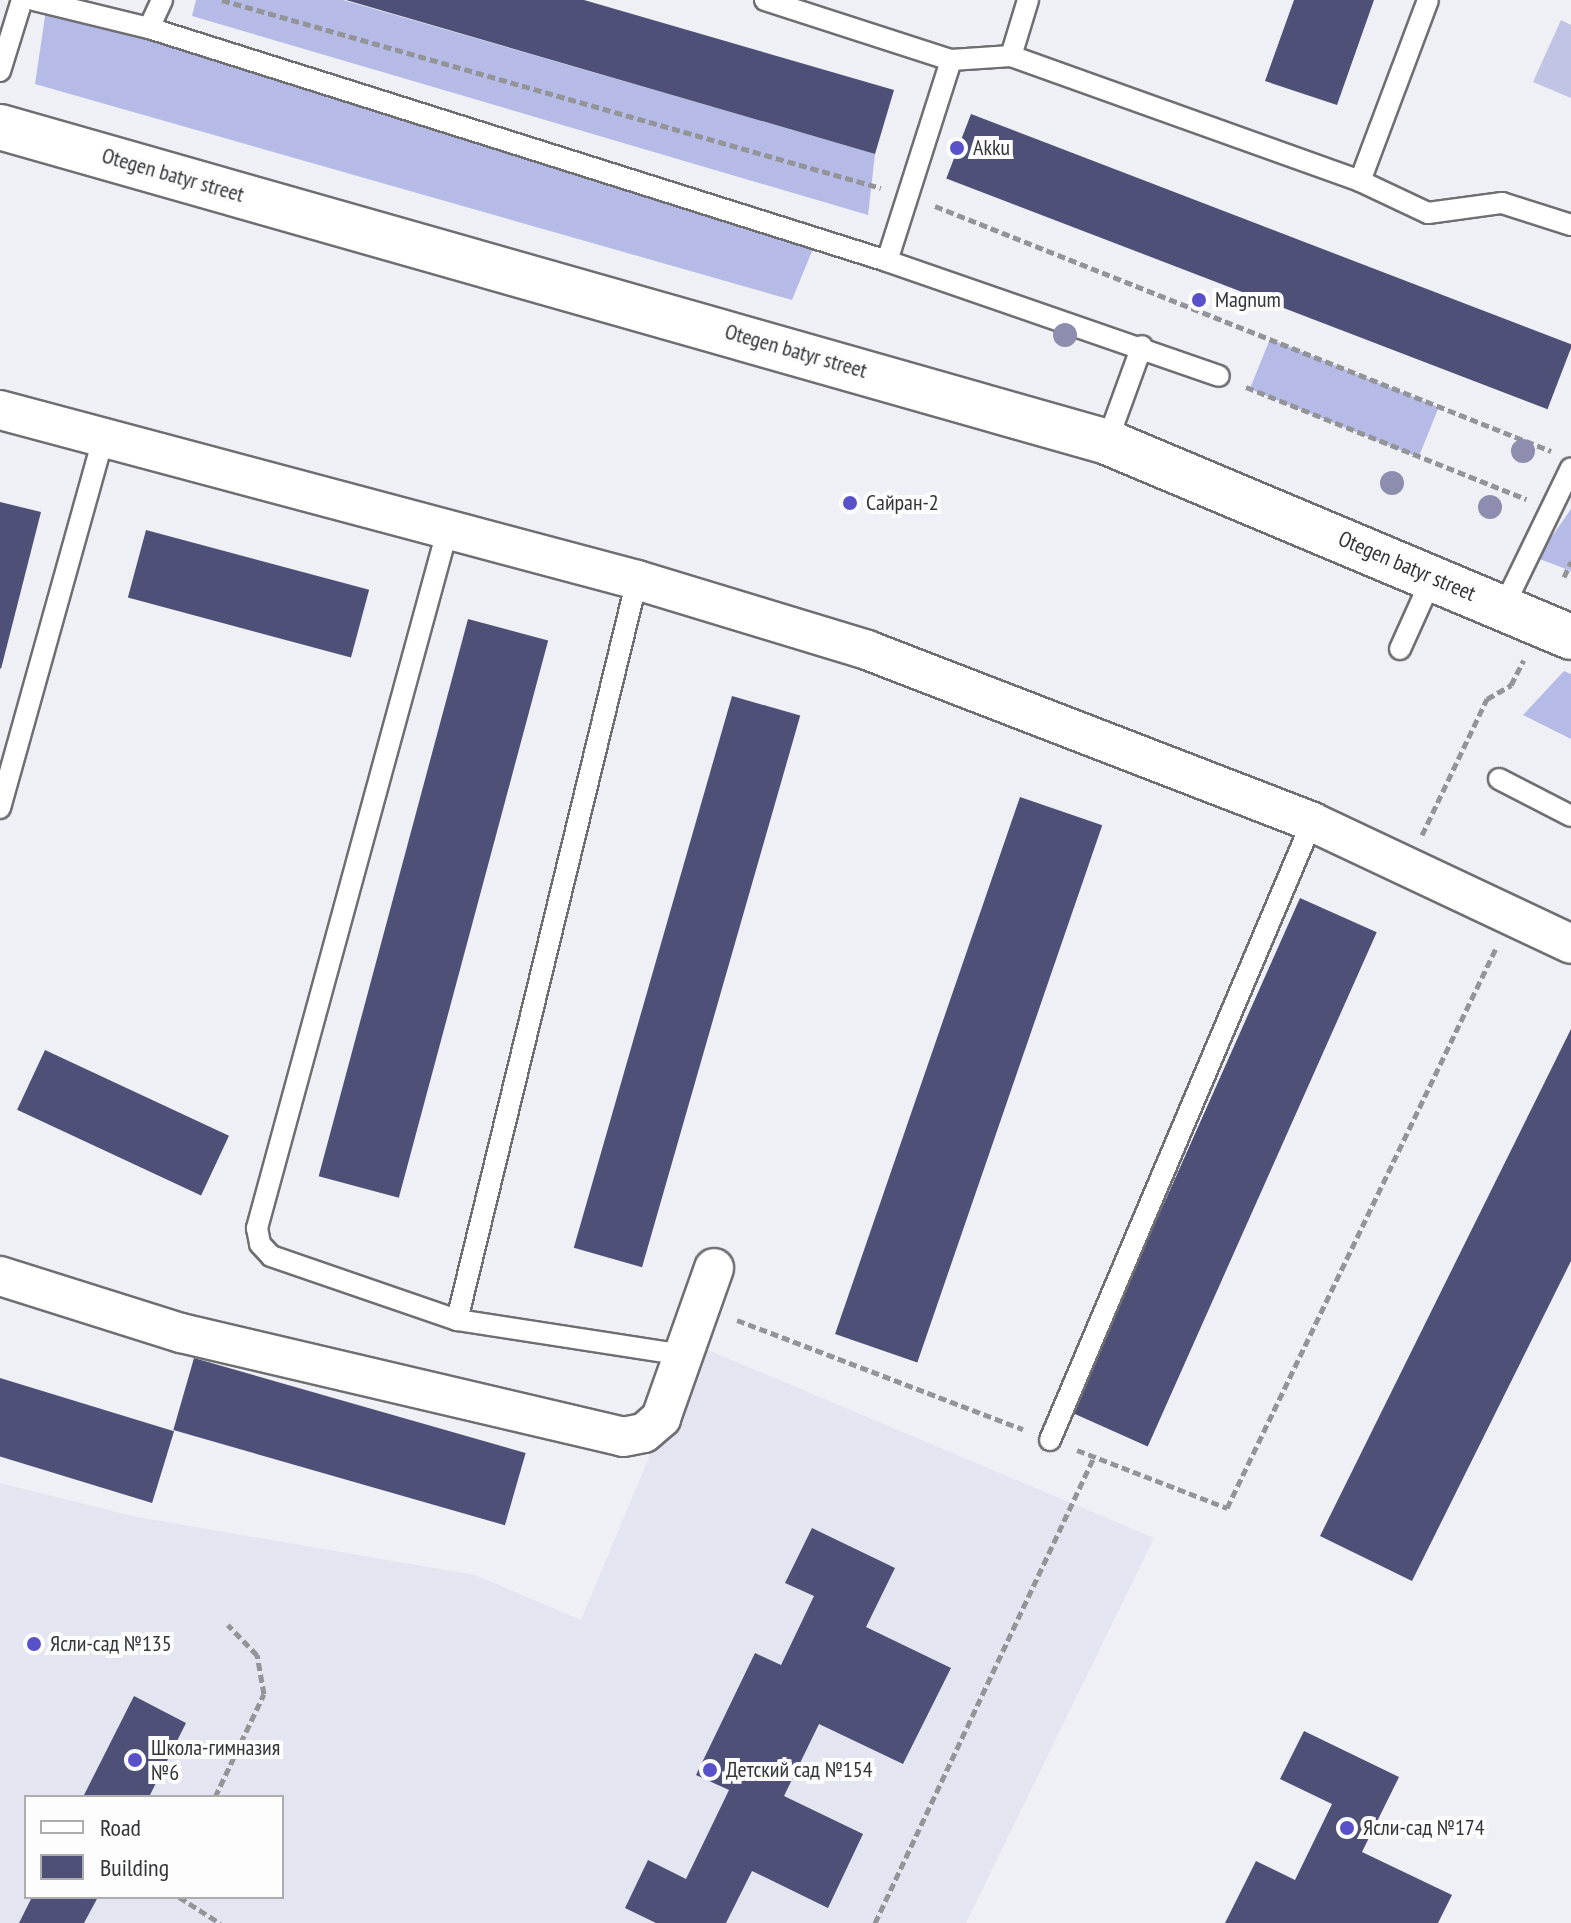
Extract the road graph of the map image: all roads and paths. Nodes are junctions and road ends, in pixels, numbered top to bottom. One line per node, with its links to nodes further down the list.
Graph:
1 (22, 0): 11 (lane)
2 (34, 0): 8 (lane)
3 (162, 0): 8 (lane)
4 (222, 0): 14 (path)
5 (765, 0): 10 (lane)
6 (1028, 0): 9 (lane)
7 (1428, 0): 13 (lane)
8 (149, 28): 16 (lane)
9 (1011, 56): 10 (lane); 13 (lane)
10 (951, 60): 14 (lane)
11 (0, 71)
12 (0, 127): 21 (main road, Otegen batyr street)
13 (1360, 181): 15 (lane)
14 (908, 196): 16 (lane); 22 (path)
15 (1571, 225)
16 (887, 261): 17 (lane)
17 (1142, 346): 18 (lane); 21 (lane)
18 (1219, 376): 23 (path)
19 (0, 410): 20 (street)
20 (105, 433): 24 (street); 34 (lane)
21 (1107, 442): 26 (main road, Otegen batyr street)
22 (1566, 463): 23 (lane)
23 (1550, 508): 29 (lane)
24 (448, 528): 28 (street); 43 (lane)
25 (1571, 562): 27 (path)
26 (1433, 576): 29 (main road, Otegen batyr street); 31 (lane)
27 (1564, 577)
28 (637, 580): 36 (street); 43 (lane)
29 (1504, 606): 30 (main road, Otegen batyr street)
30 (1571, 637)
31 (1400, 649)
32 (1525, 658): 37 (path)
33 (1499, 779): 35 (lane)
34 (0, 808)
35 (1571, 816)
36 (1312, 822): 37 (street); 45 (lane)
37 (1408, 864): 38 (street)
38 (1512, 915): 39 (street); 46 (path)
39 (1571, 944)
40 (714, 1268): 42 (street)
41 (0, 1276): 44 (street)
42 (701, 1306): 44 (street); 45 (path)
43 (457, 1320): 44 (lane)
44 (684, 1355)
45 (1050, 1440): 46 (path)
46 (1094, 1457): 51 (path)
47 (228, 1625): 48 (path)
48 (216, 1795)
49 (182, 1899): 50 (path)
50 (220, 1923)
51 (875, 1923)

